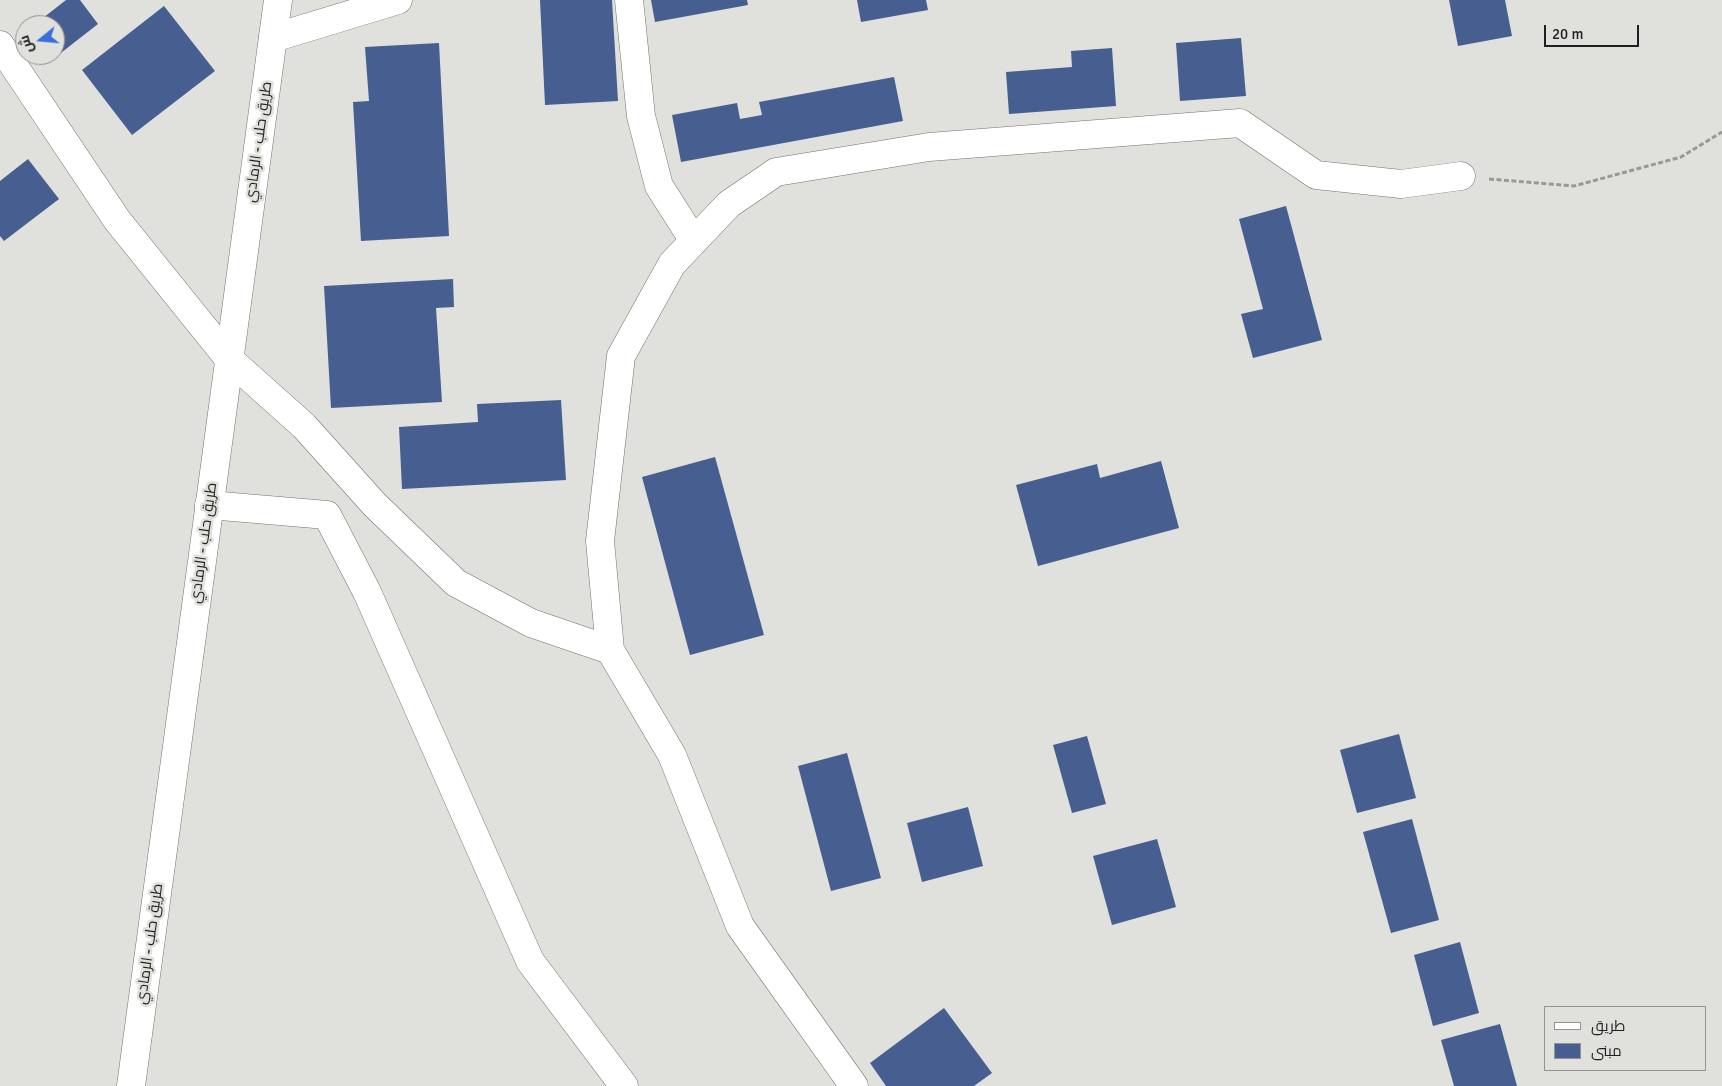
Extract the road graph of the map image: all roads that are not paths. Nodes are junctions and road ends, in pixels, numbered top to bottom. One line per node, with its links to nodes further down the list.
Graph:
1 (278, 0): 4 (main road, طريق حلب - الرمادي)
2 (398, 0): 4 (main road)
3 (629, 0): 7 (main road)
4 (273, 38): 8 (main road, طريق حلب - الرمادي)
5 (0, 46): 8 (main road)
6 (1461, 176): 7 (main road)
7 (694, 241): 10 (main road)
8 (229, 359): 9 (main road, طريق حلب - الرمادي); 10 (main road)
9 (209, 505): 11 (main road, طريق حلب - الرمادي); 12 (main road)
10 (610, 650): 13 (main road)
11 (131, 1086)
12 (624, 1086)
13 (854, 1086)

